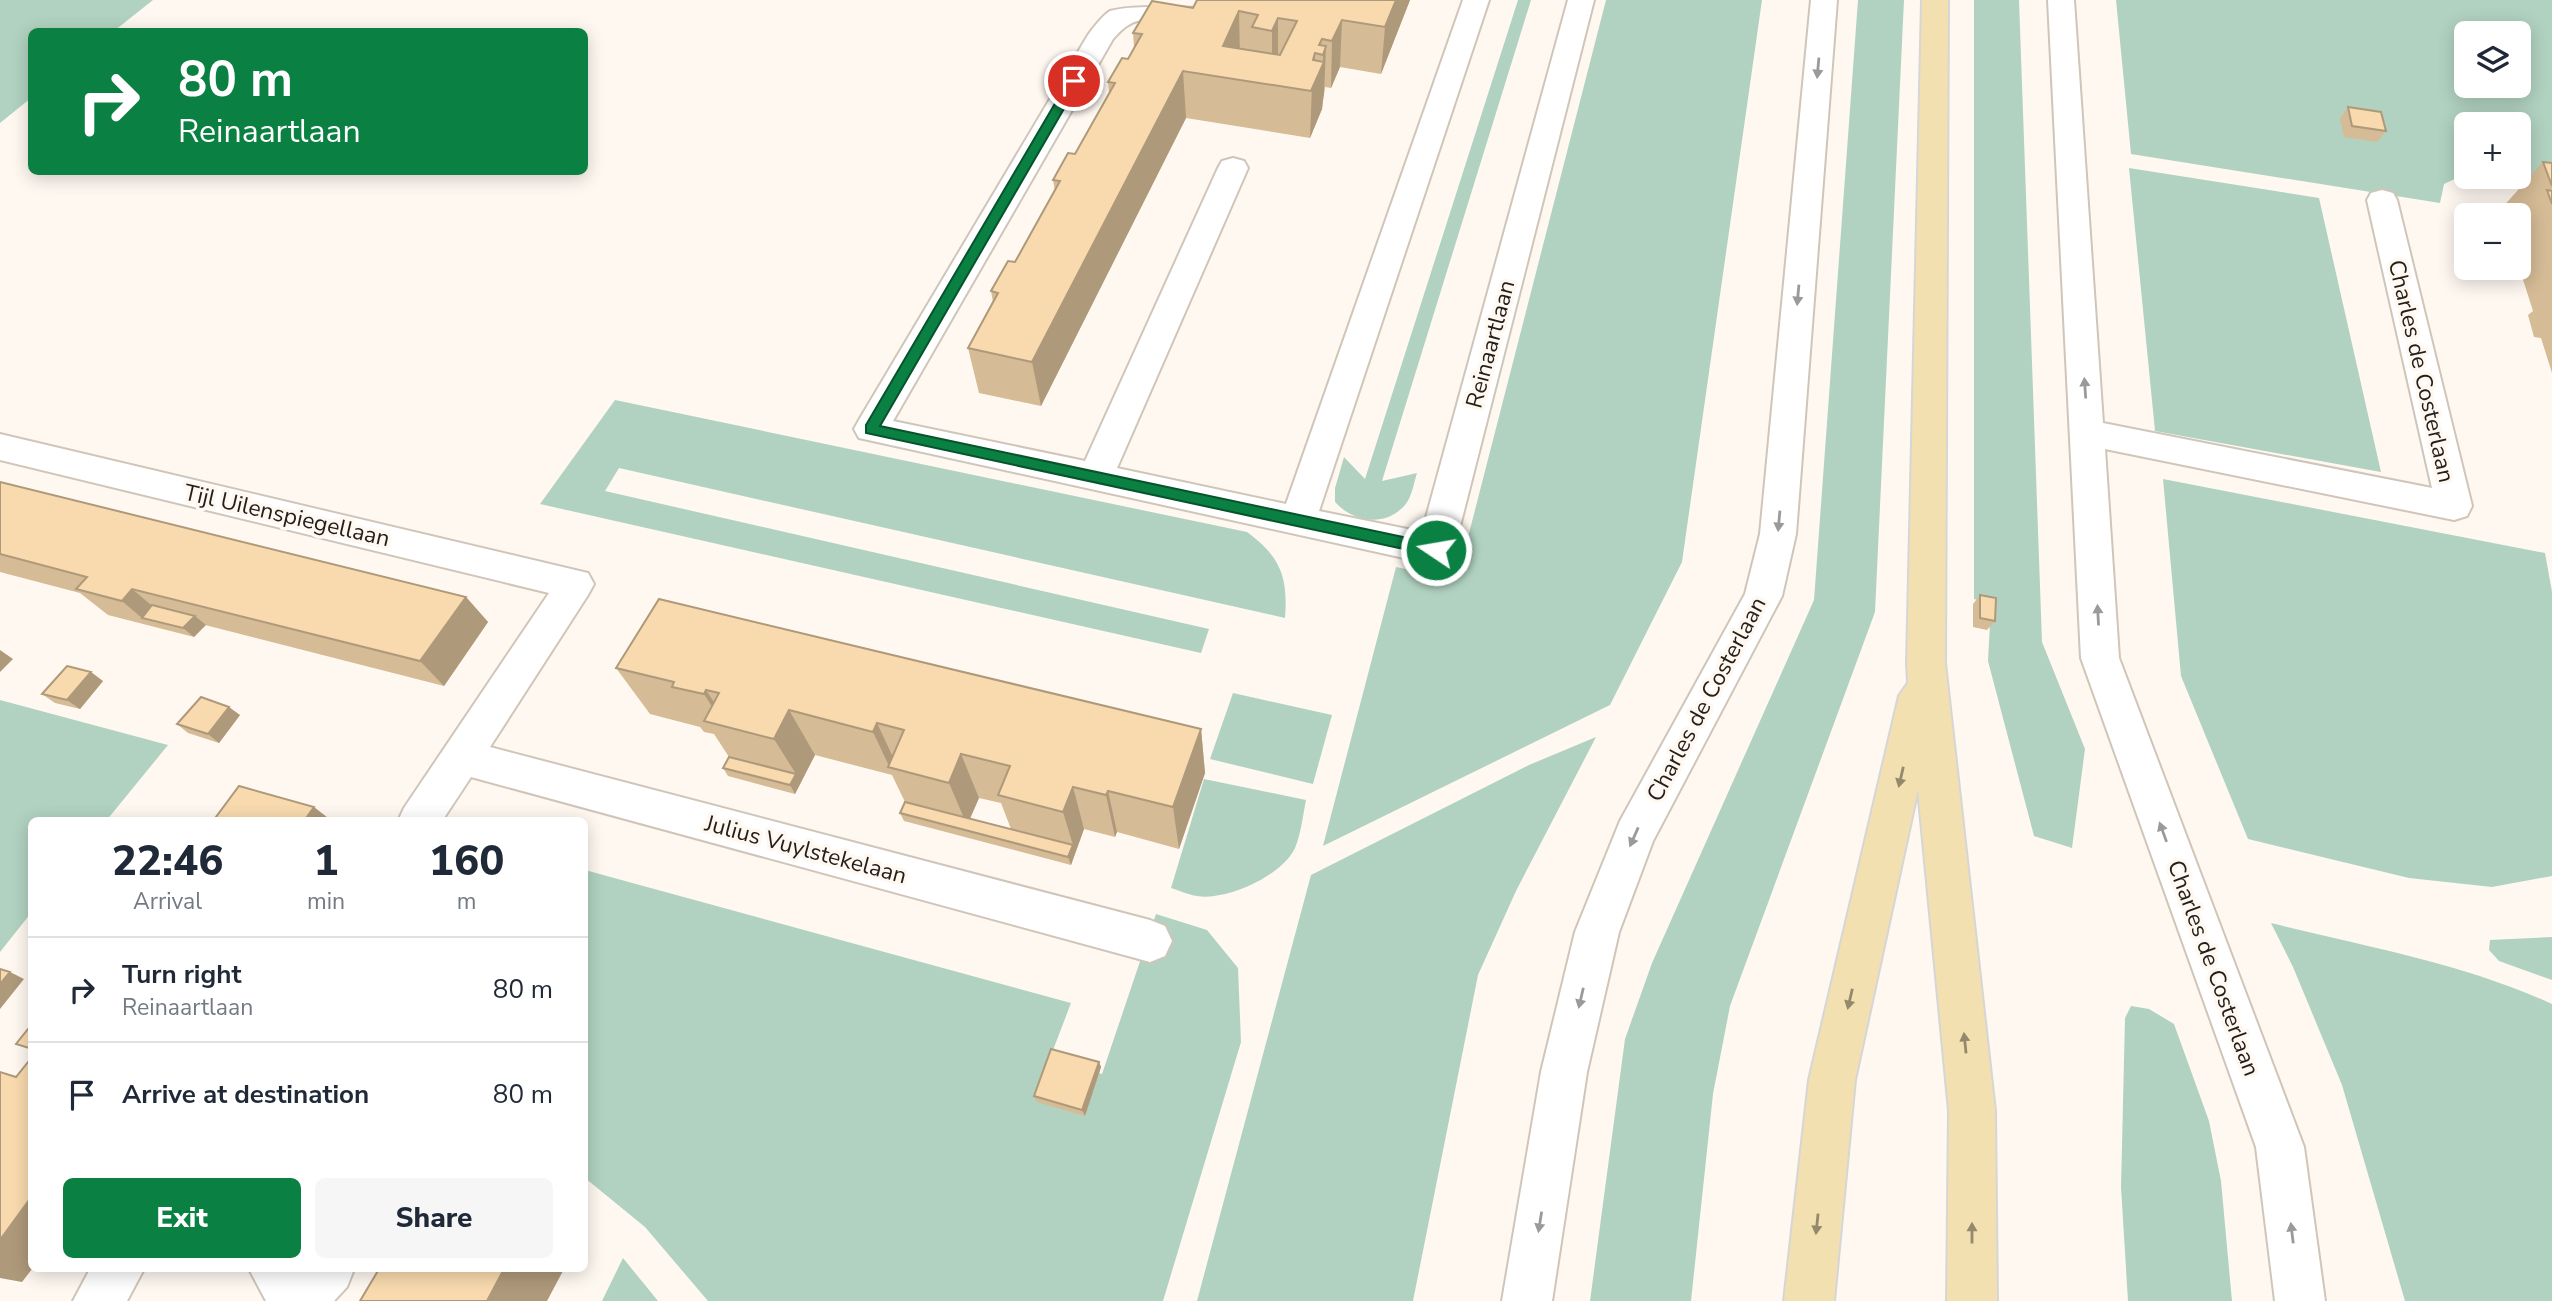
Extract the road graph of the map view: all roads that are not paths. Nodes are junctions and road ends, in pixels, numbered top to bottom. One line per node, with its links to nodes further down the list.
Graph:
1 (1306, 0): 11 (street, Reinaartlaan)
2 (1476, 0): 12 (street)
3 (1581, 0): 12 (street, Reinaartlaan)
4 (1824, 0): 22 (street, Charles de Costerlaan, one-way to 22)
5 (1935, 0): 13 (main road)
6 (2061, 0): 9 (street, Charles de Costerlaan, one-way to 6)
7 (1233, 168): 11 (street)
8 (2382, 200): 9 (street, Charles de Costerlaan)
9 (2088, 433): 25 (street, Charles de Costerlaan, one-way to 9)
10 (0, 447): 14 (street, Tijl Uilenspiegellaan)
11 (1095, 477): 12 (street, Reinaartlaan)
12 (1297, 521)
13 (1926, 663): 23 (main road, one-way to 23); 24 (main road, one-way to 13)
14 (461, 757): 15 (street); 16 (street, Julius Vuylstekelaan)
15 (422, 817)
16 (1150, 941)
17 (117, 1272): 20 (street)
18 (276, 1272): 21 (street)
19 (326, 1272): 21 (street)
20 (98, 1301)
21 (298, 1301)
22 (1527, 1301)
23 (1809, 1301)
24 (1972, 1301)
25 (2300, 1301)

